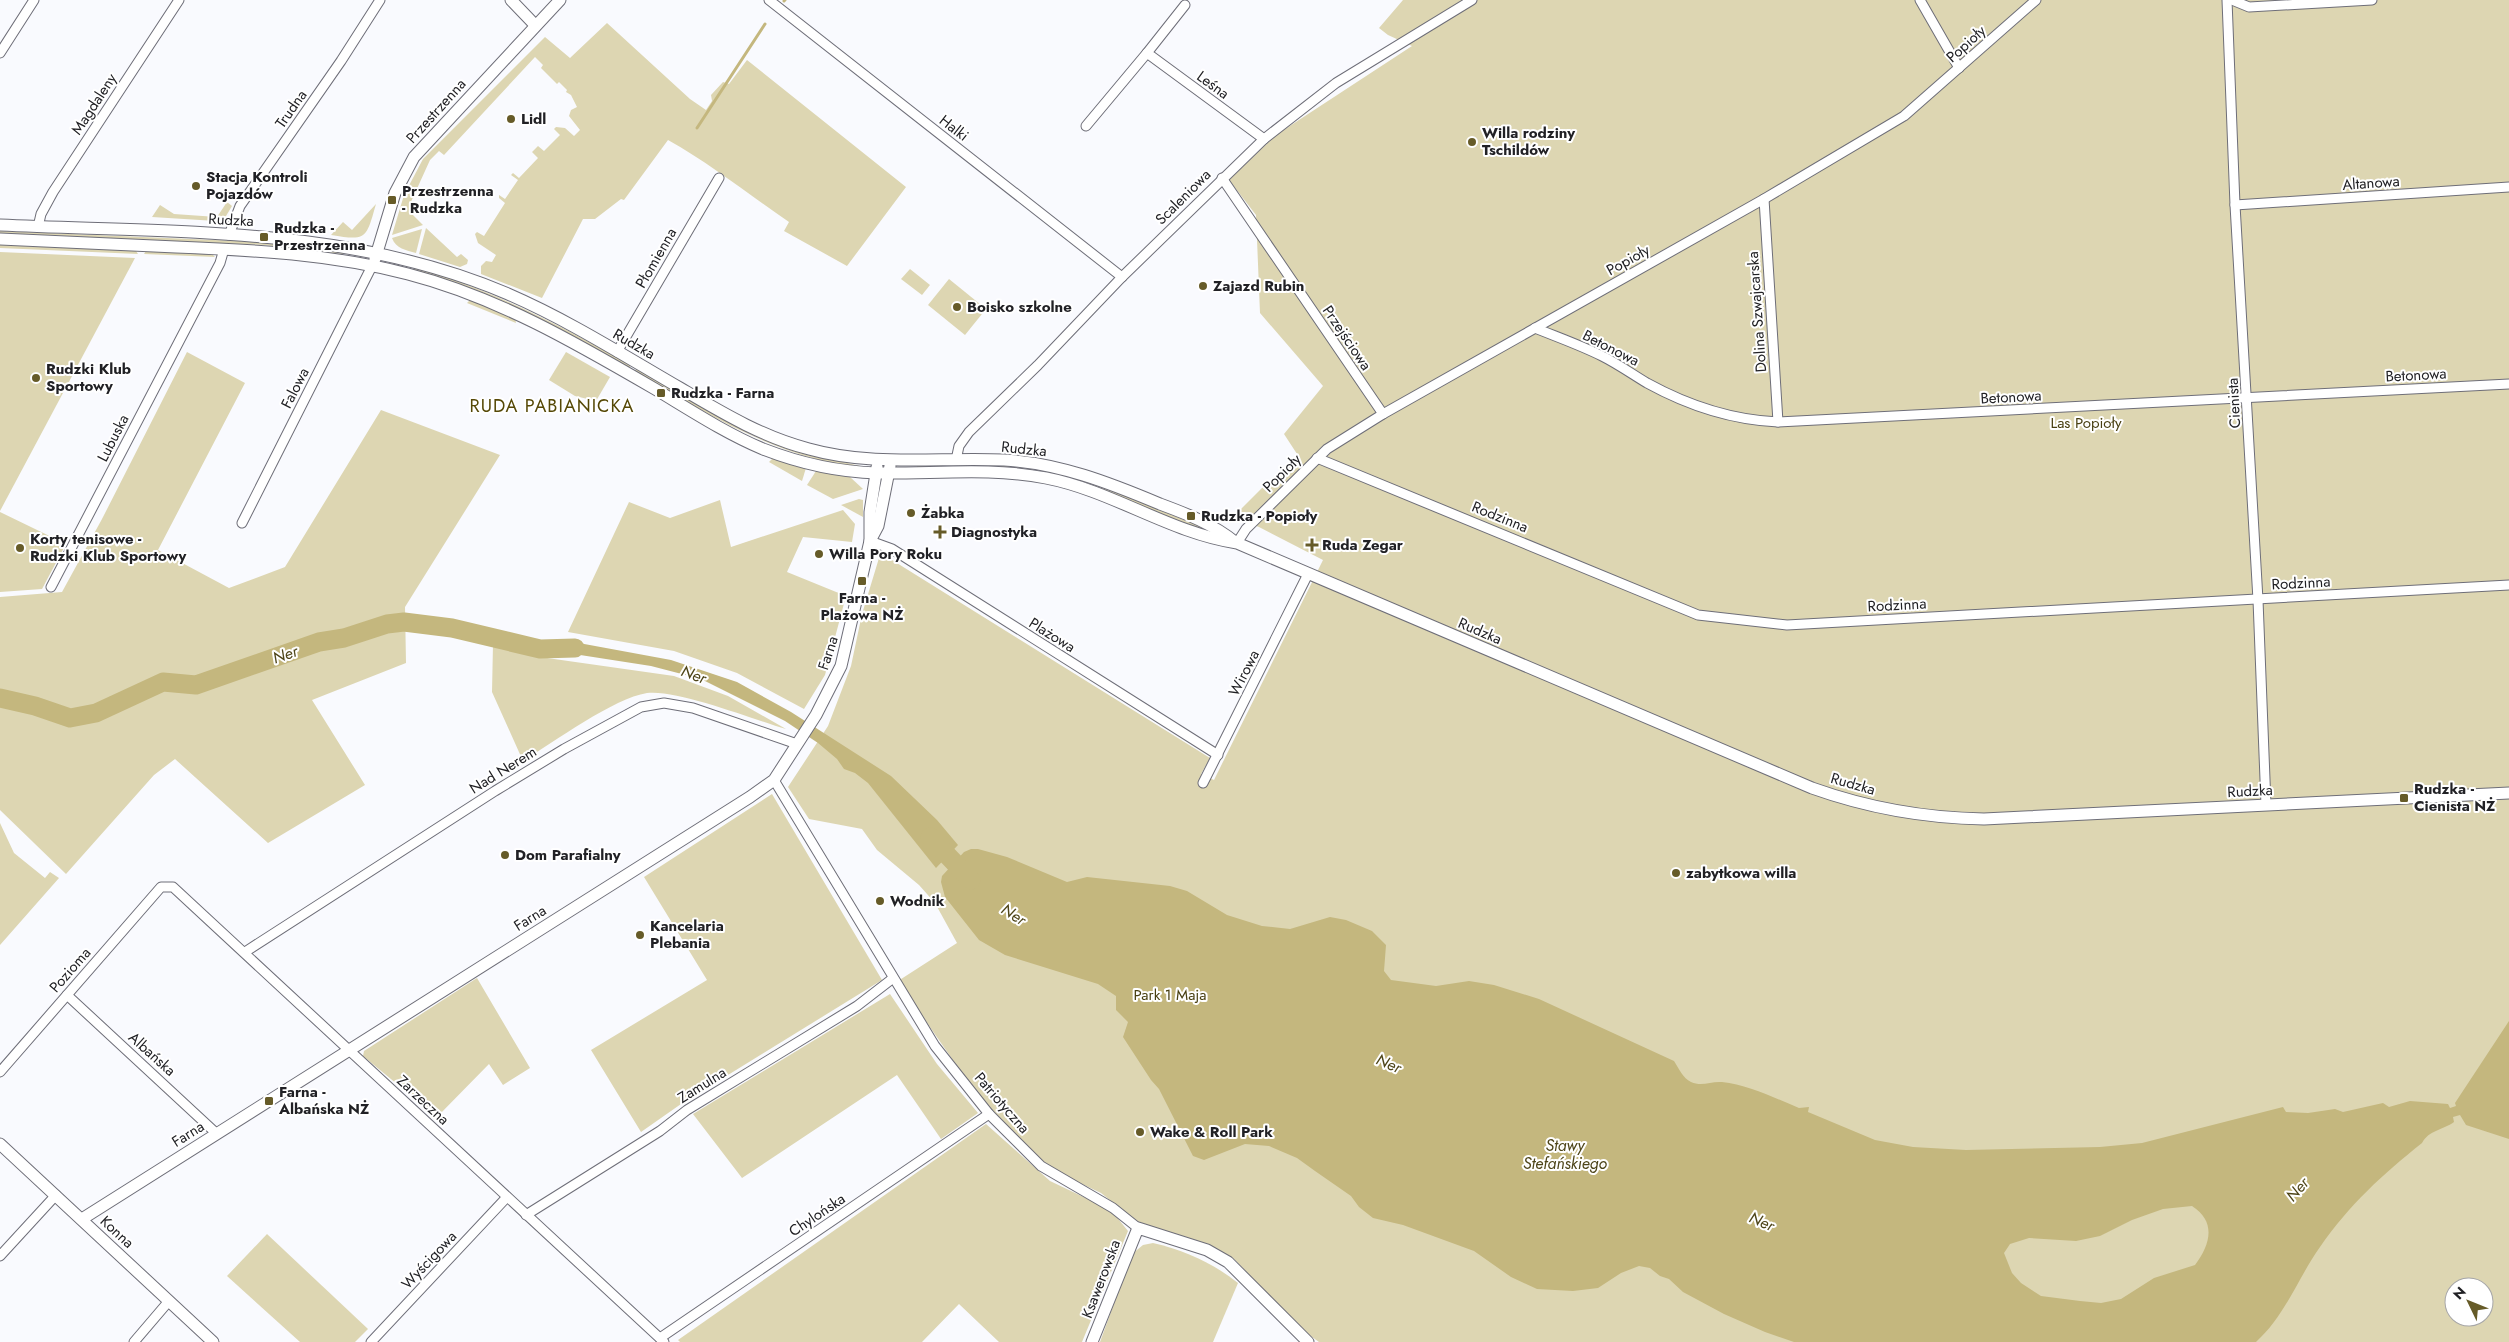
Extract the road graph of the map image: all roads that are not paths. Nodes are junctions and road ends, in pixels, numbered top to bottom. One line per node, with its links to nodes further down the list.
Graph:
1 (34, 0): 15 (street)
2 (179, 0): 26 (street, Magdaleny)
3 (380, 0): 27 (street, Trudna)
4 (511, 0): 14 (street)
5 (560, 0): 14 (street, Przestrzenna)
6 (769, 0): 32 (street, Halki)
7 (1472, 0): 19 (street, Scaleniowa)
8 (1920, 0): 17 (street)
9 (2036, 0): 17 (street, Popioły)
10 (2227, 0): 24 (street, Cienista)
11 (2232, 0): 12 (street)
12 (2372, 0)
13 (1185, 5): 16 (street)
14 (535, 25): 30 (street, Przestrzenna)
15 (0, 53)
16 (1147, 53): 18 (street); 19 (street, Leśna)
17 (1959, 68): 23 (street, Popioły)
18 (1086, 126)
19 (1264, 139): 21 (street, Scaleniowa)
20 (719, 178): 34 (street, Płomienna)
21 (1222, 178): 32 (street, Scaleniowa); 37 (street, Przejściowa)
22 (2509, 187): 24 (street, Altanowa)
23 (1764, 199): 33 (street, Popioły); 38 (street, Dolina Szwajcarska)
24 (2235, 205): 36 (street, Cienista)
25 (0, 225): 26 (street, Rudzka)
26 (38, 227): 27 (street, Rudzka)
27 (229, 235): 30 (street, Rudzka)
28 (0, 239): 29 (street, Rudzka)
29 (224, 248): 31 (street, Rudzka); 50 (street, Lubuska)
30 (378, 252): 31 (street, Przestrzenna); 34 (street, Rudzka)
31 (372, 266): 43 (street, Rudzka); 45 (street, Falowa)
32 (1122, 277): 42 (street, Scaleniowa)
33 (1535, 328): 37 (street, Popioły); 38 (street, Betonowa)
34 (617, 352): 40 (street, Rudzka)
35 (2509, 384): 36 (street, Betonowa)
36 (2247, 398): 38 (street, Betonowa); 51 (street, Cienista)
37 (1383, 414): 39 (street, Popioły)
38 (1778, 422)
39 (1316, 458): 47 (street, Popioły); 51 (street, Rodzinna)
40 (878, 460): 41 (street, Rudzka); 43 (street, Farna)
41 (890, 460): 42 (street, Rudzka); 44 (street, Farna)
42 (956, 460): 47 (street, Rudzka)
43 (876, 473): 44 (street, Rudzka); 46 (street, Farna)
44 (889, 473): 46 (street, Farna); 47 (street, Rudzka)
45 (242, 523)
46 (870, 541): 52 (street, Farna); 53 (street, Plażowa)
47 (1236, 543): 48 (street, Rudzka)
48 (1308, 574): 53 (street, Wirowa); 57 (street, Rudzka)
49 (2509, 585): 51 (street, Rodzinna)
50 (52, 586)
51 (2258, 600): 57 (street, Cienista)
52 (799, 742): 54 (street, Farna); 59 (street, Nad Nerem)
53 (1218, 755): 55 (street, Wirowa)
54 (774, 780): 60 (street, Patriotyczna); 62 (street, Farna)
55 (1203, 783)
56 (2509, 792): 57 (street, Rudzka)
57 (2266, 805)
58 (161, 887): 59 (street, Zarzeczna); 61 (street, Pozioma)
59 (245, 952): 62 (street, Zarzeczna)
60 (892, 979): 64 (street, Patriotyczna); 69 (street, Zamulna)
61 (67, 995): 63 (street, Pozioma); 65 (street, Albańska)
62 (349, 1050): 65 (street, Farna); 68 (street, Zarzeczna)
63 (0, 1072)
64 (989, 1114): 71 (street, Patriotyczna); 74 (street, Chylońska)
65 (217, 1134): 70 (street, Farna)
66 (0, 1144): 67 (street, Konna)
67 (56, 1196): 70 (street, Konna); 72 (street)
68 (507, 1197): 69 (street, Zarzeczna); 77 (street, Wyścigowa)
69 (526, 1214): 74 (street, Zarzeczna)
70 (82, 1219): 73 (street, Konna)
71 (1138, 1228): 78 (street, Ksawerowska); 79 (street, Patriotyczna)
72 (0, 1256)
73 (169, 1301): 75 (street); 76 (street, Konna)
74 (662, 1340)
75 (134, 1342)
76 (213, 1342)
77 (371, 1342)
78 (1092, 1342)
79 (1308, 1342)

